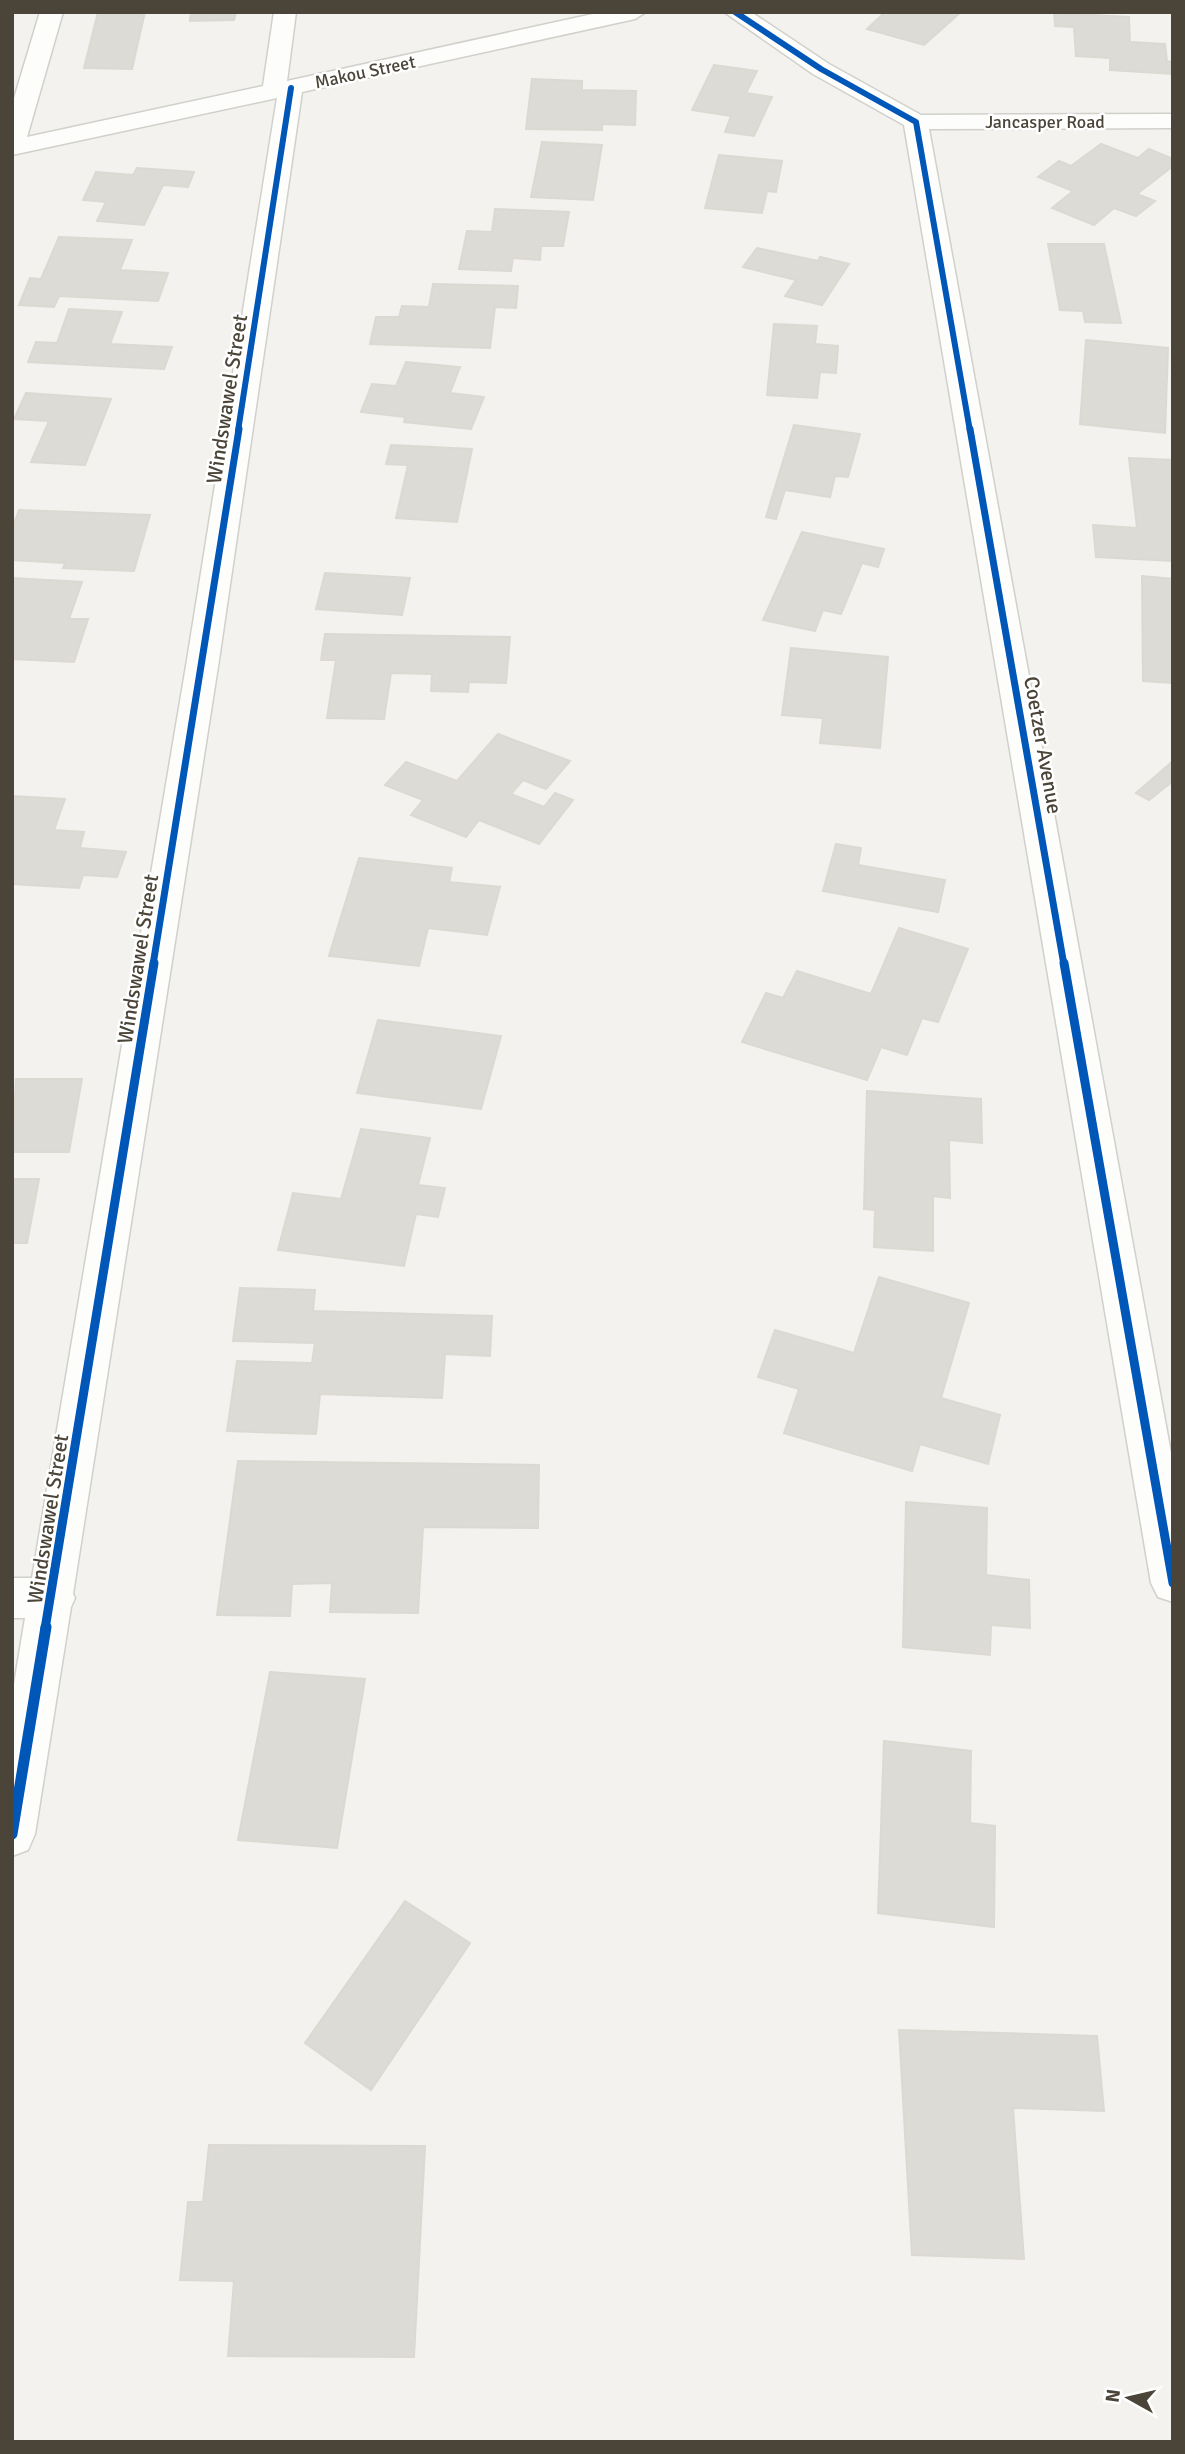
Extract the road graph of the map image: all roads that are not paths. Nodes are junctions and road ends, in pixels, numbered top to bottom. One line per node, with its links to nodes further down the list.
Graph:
1 (52, 12): 8 (street)
2 (285, 12): 5 (street, Windswawel Street)
3 (635, 12): 5 (street, Makou Street)
4 (735, 12): 7 (street)
5 (282, 90): 8 (street, Makou Street); 10 (street, Windswawel Street)
6 (1173, 121): 7 (street, Jancasper Road)
7 (916, 122): 9 (street, Coetzer Avenue)
8 (12, 147)
9 (1173, 1584)
10 (33, 1598): 11 (street, Windswawel Street)
11 (12, 1834)

